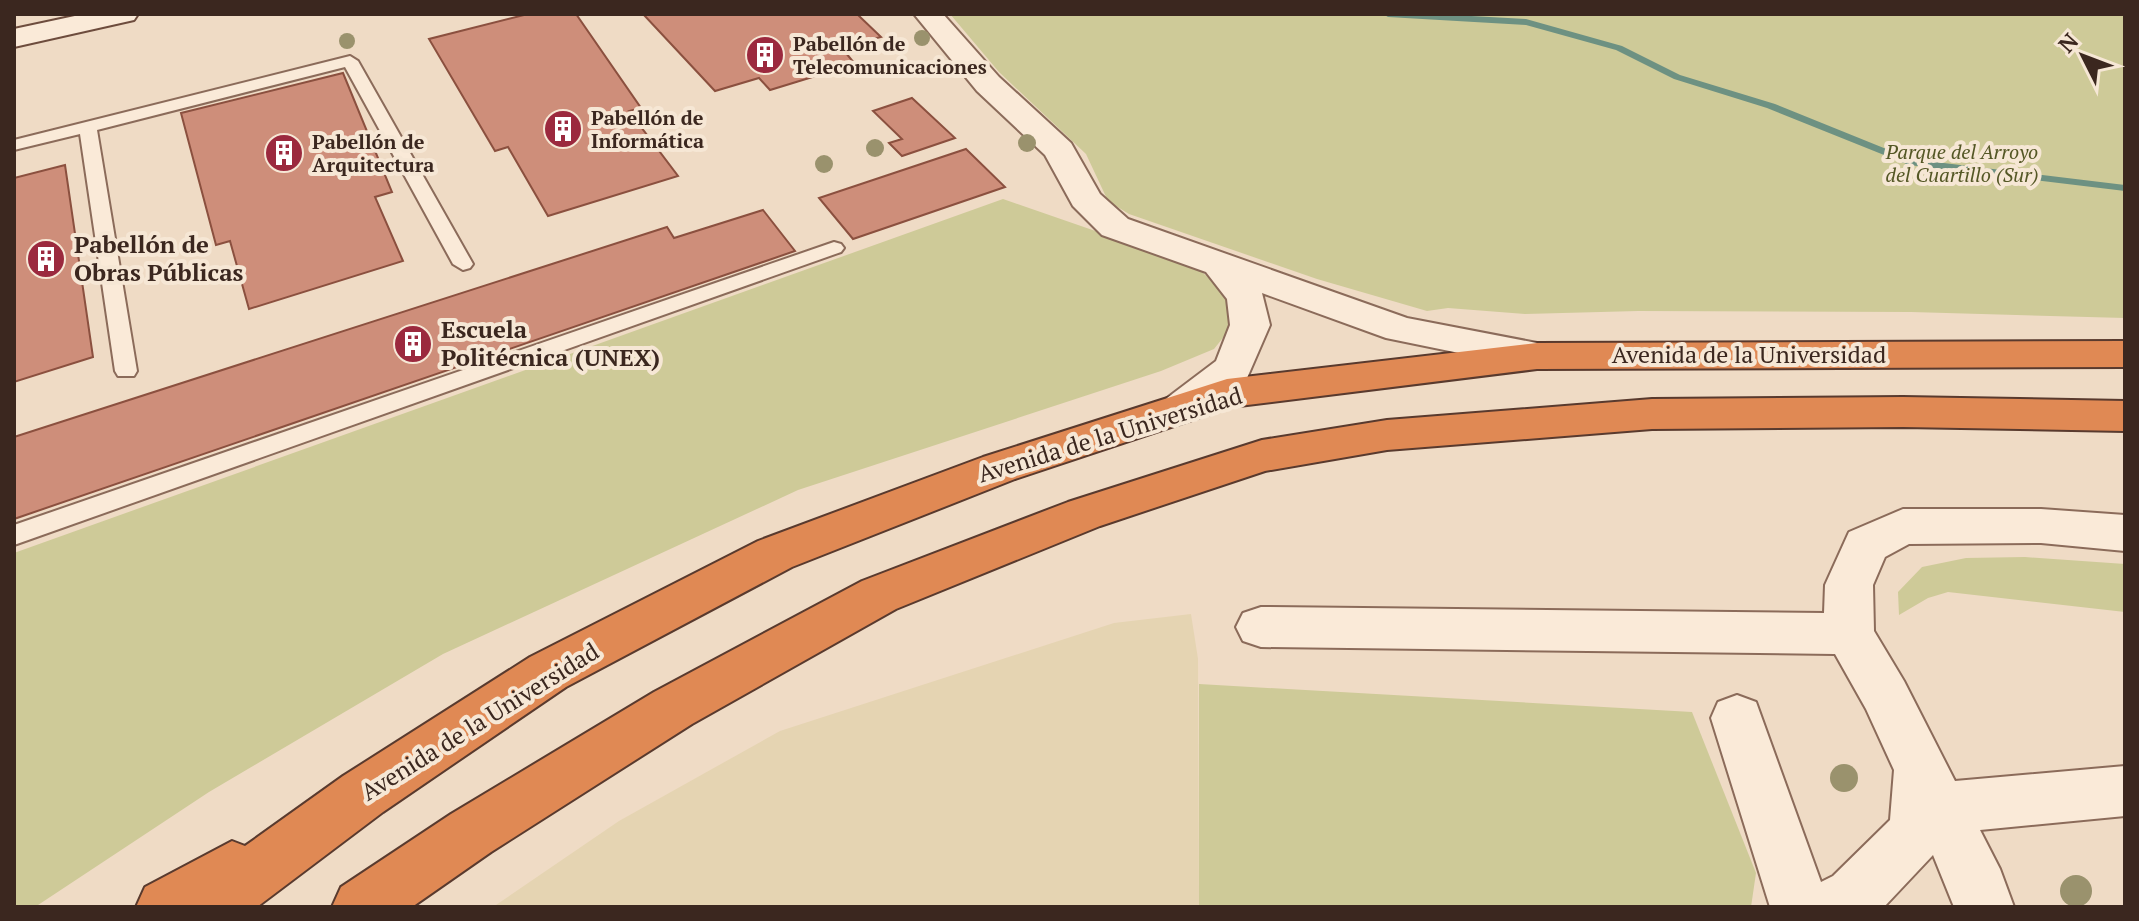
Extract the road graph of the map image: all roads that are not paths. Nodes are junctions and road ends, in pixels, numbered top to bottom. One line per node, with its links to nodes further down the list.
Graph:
1 (124, 14): 3 (street)
2 (928, 14): 8 (street)
3 (14, 38)
4 (88, 127): 5 (lane); 7 (lane); 11 (lane)
5 (14, 145)
6 (834, 248): 15 (lane)
7 (463, 264)
8 (1219, 264): 10 (street); 12 (street)
9 (2125, 354): 10 (highway, Avenida de la Universidad)
10 (1537, 356): 12 (highway, Avenida de la Universidad)
11 (126, 371)
12 (1182, 408): 21 (highway, Avenida de la Universidad)
13 (2125, 416): 24 (highway)
14 (2125, 533): 17 (street)
15 (14, 535)
16 (1261, 627): 17 (street)
17 (1849, 634): 19 (street)
18 (1737, 718): 25 (street)
19 (1930, 787): 20 (street); 26 (street); 27 (street)
20 (2125, 791)
21 (363, 794): 22 (highway); 23 (highway, Avenida de la Universidad)
22 (166, 907)
23 (209, 907)
24 (362, 907)
25 (1800, 907)
26 (1832, 907)
27 (1984, 907)

